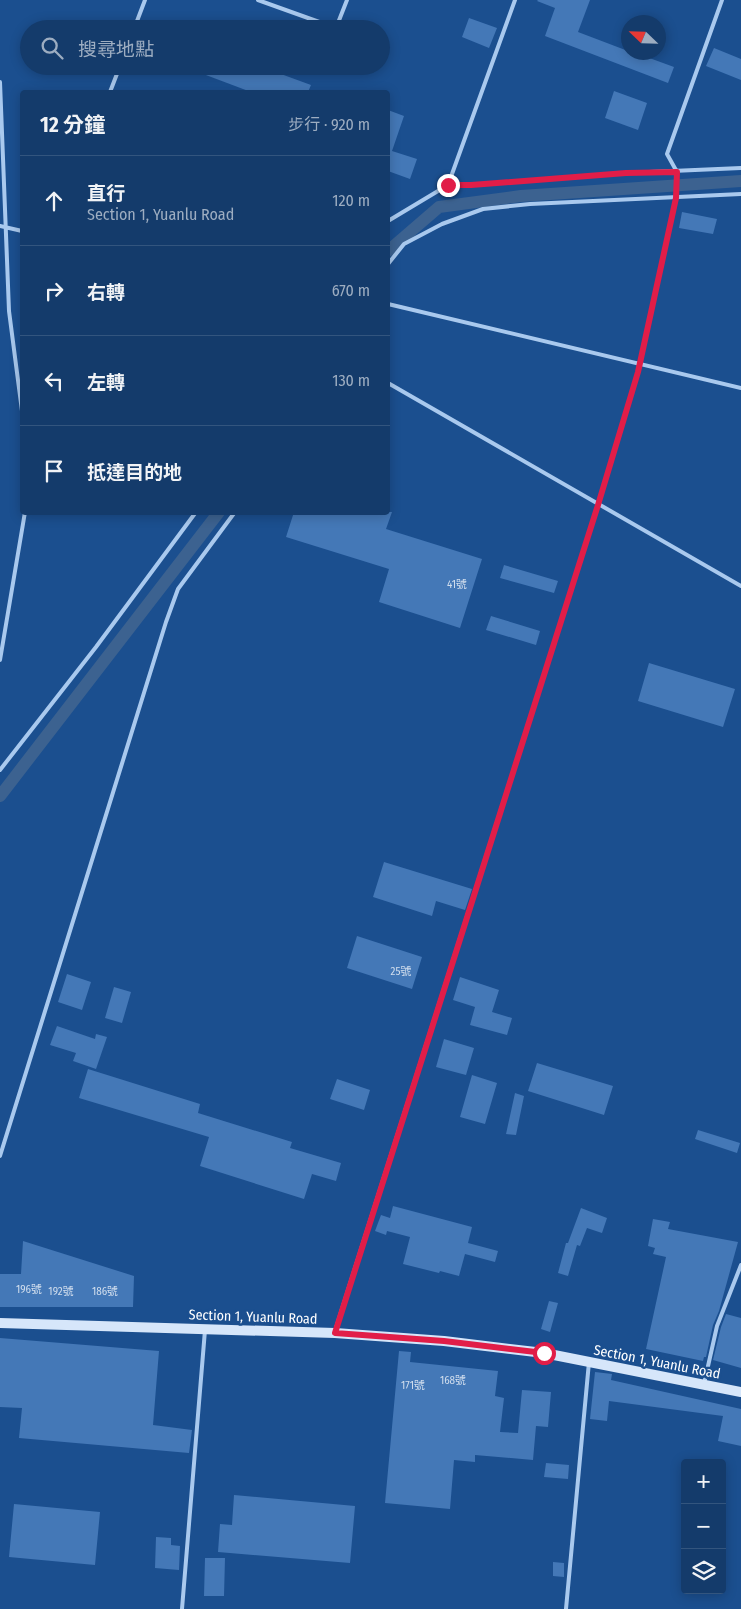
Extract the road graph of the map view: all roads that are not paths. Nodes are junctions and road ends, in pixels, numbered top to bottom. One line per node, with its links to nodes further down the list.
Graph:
1 (145, 0): 6 (lane)
2 (258, 0): 7 (lane)
3 (347, 0): 8 (lane)
4 (515, 0): 14 (lane)
5 (722, 0): 13 (lane)
6 (137, 20)
7 (314, 20)
8 (339, 20)
9 (117, 75): 11 (lane)
10 (0, 82): 19 (lane)
11 (111, 90)
12 (741, 168): 13 (lane)
13 (677, 172): 14 (lane); 16 (lane)
14 (448, 185): 17 (lane)
15 (741, 194): 16 (lane)
16 (676, 198): 21 (lane); 23 (lane)
17 (390, 220)
18 (0, 226): 19 (lane)
19 (6, 227): 20 (lane); 26 (lane)
20 (20, 230)
21 (390, 262)
22 (390, 304): 23 (lane)
23 (640, 364): 25 (lane); 27 (lane)
24 (390, 383): 27 (lane)
25 (741, 388)
26 (20, 396)
27 (598, 505): 31 (lane); 38 (lane)
28 (24, 515): 32 (lane)
29 (194, 515): 33 (lane)
30 (233, 515): 34 (lane)
31 (741, 586)
32 (0, 660)
33 (0, 770)
34 (0, 1156)
35 (741, 1265): 40 (lane)
36 (0, 1323): 37 (main road, Section 1, Yuanlu Road)
37 (205, 1330): 38 (main road, Section 1, Yuanlu Road); 42 (lane)
38 (335, 1333): 39 (main road, Section 1, Yuanlu Road)
39 (589, 1362): 40 (main road, Section 1, Yuanlu Road); 43 (lane)
40 (704, 1384): 41 (main road, Section 1, Yuanlu Road)
41 (741, 1392)
42 (182, 1609)
43 (566, 1609)

